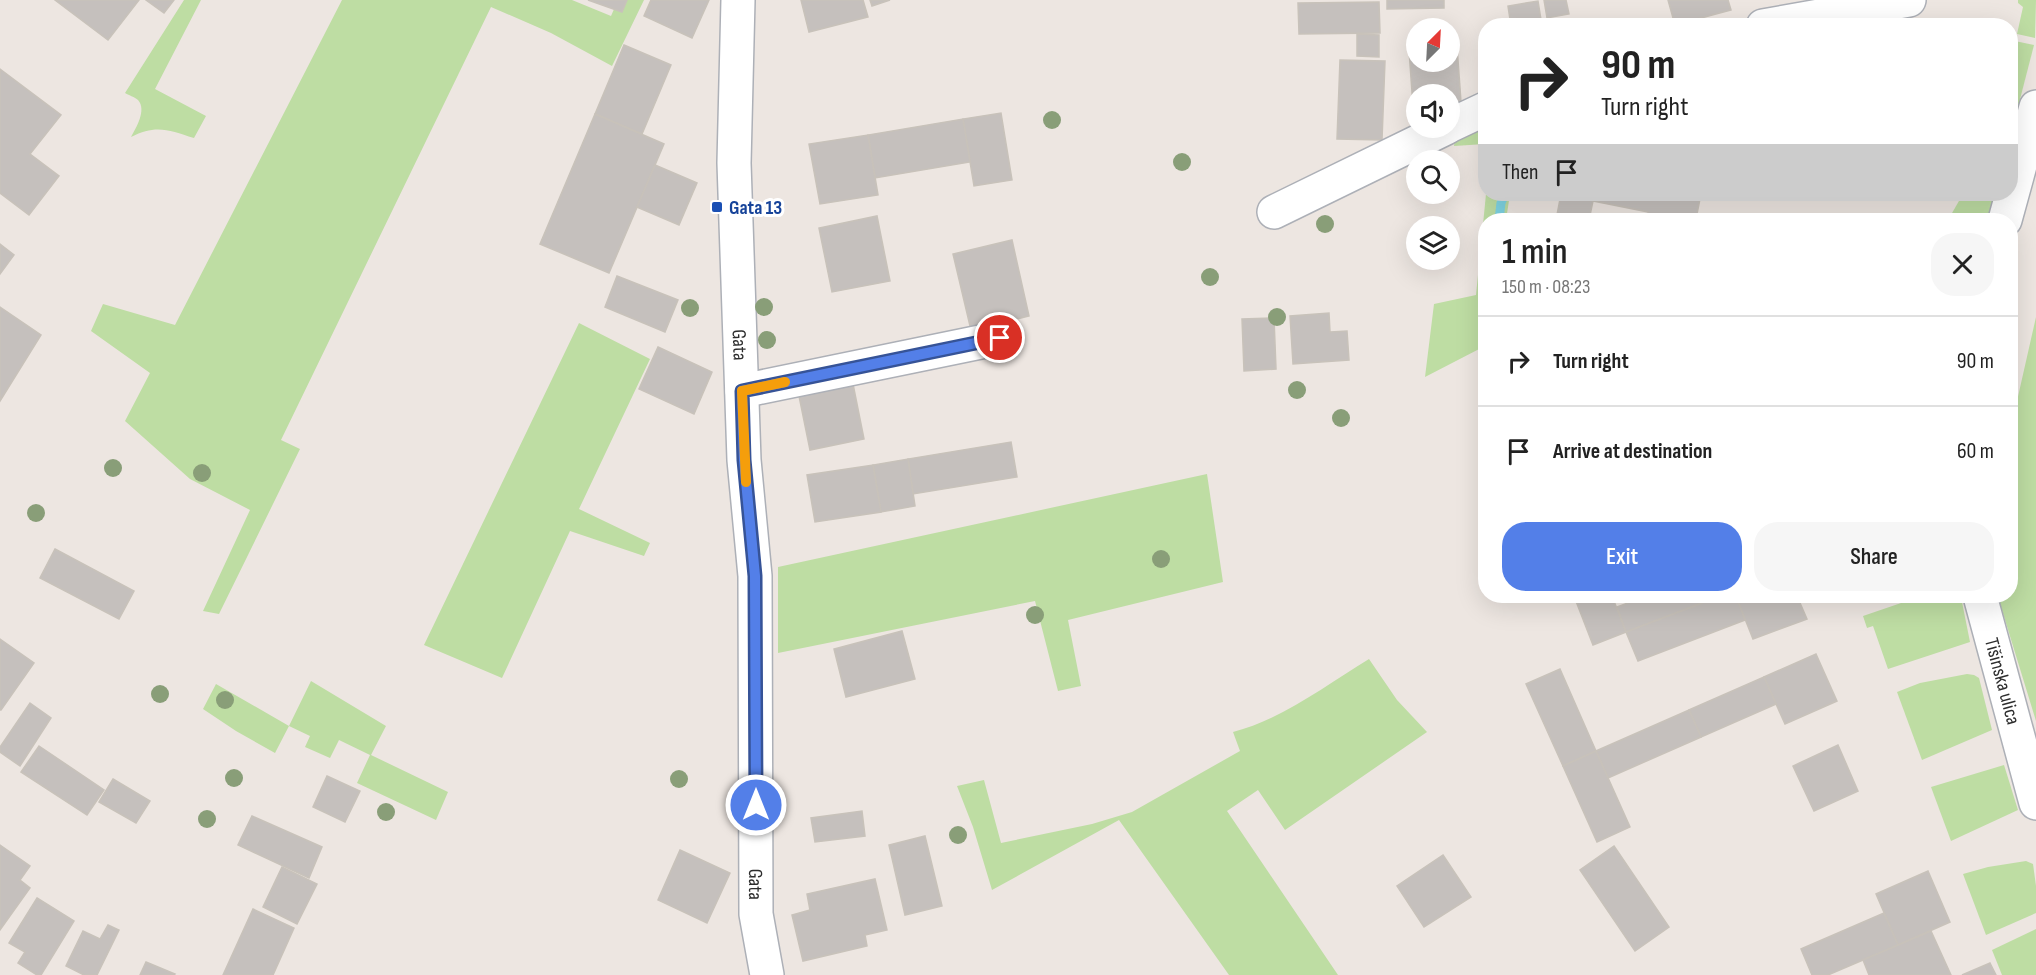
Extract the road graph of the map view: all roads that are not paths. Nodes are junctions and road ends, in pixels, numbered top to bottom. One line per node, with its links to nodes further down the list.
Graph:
1 (738, 0): 11 (street, Gata)
2 (1909, 0): 3 (street)
3 (1808, 18)
4 (2036, 107): 8 (street)
5 (1478, 112): 6 (street)
6 (1460, 121)
7 (1423, 138): 9 (street)
8 (2018, 173)
9 (1274, 212)
10 (1000, 338): 11 (street)
11 (742, 391): 14 (street, Gata)
12 (1982, 603): 13 (street, Tišinska ulica)
13 (2036, 803)
14 (767, 975)

